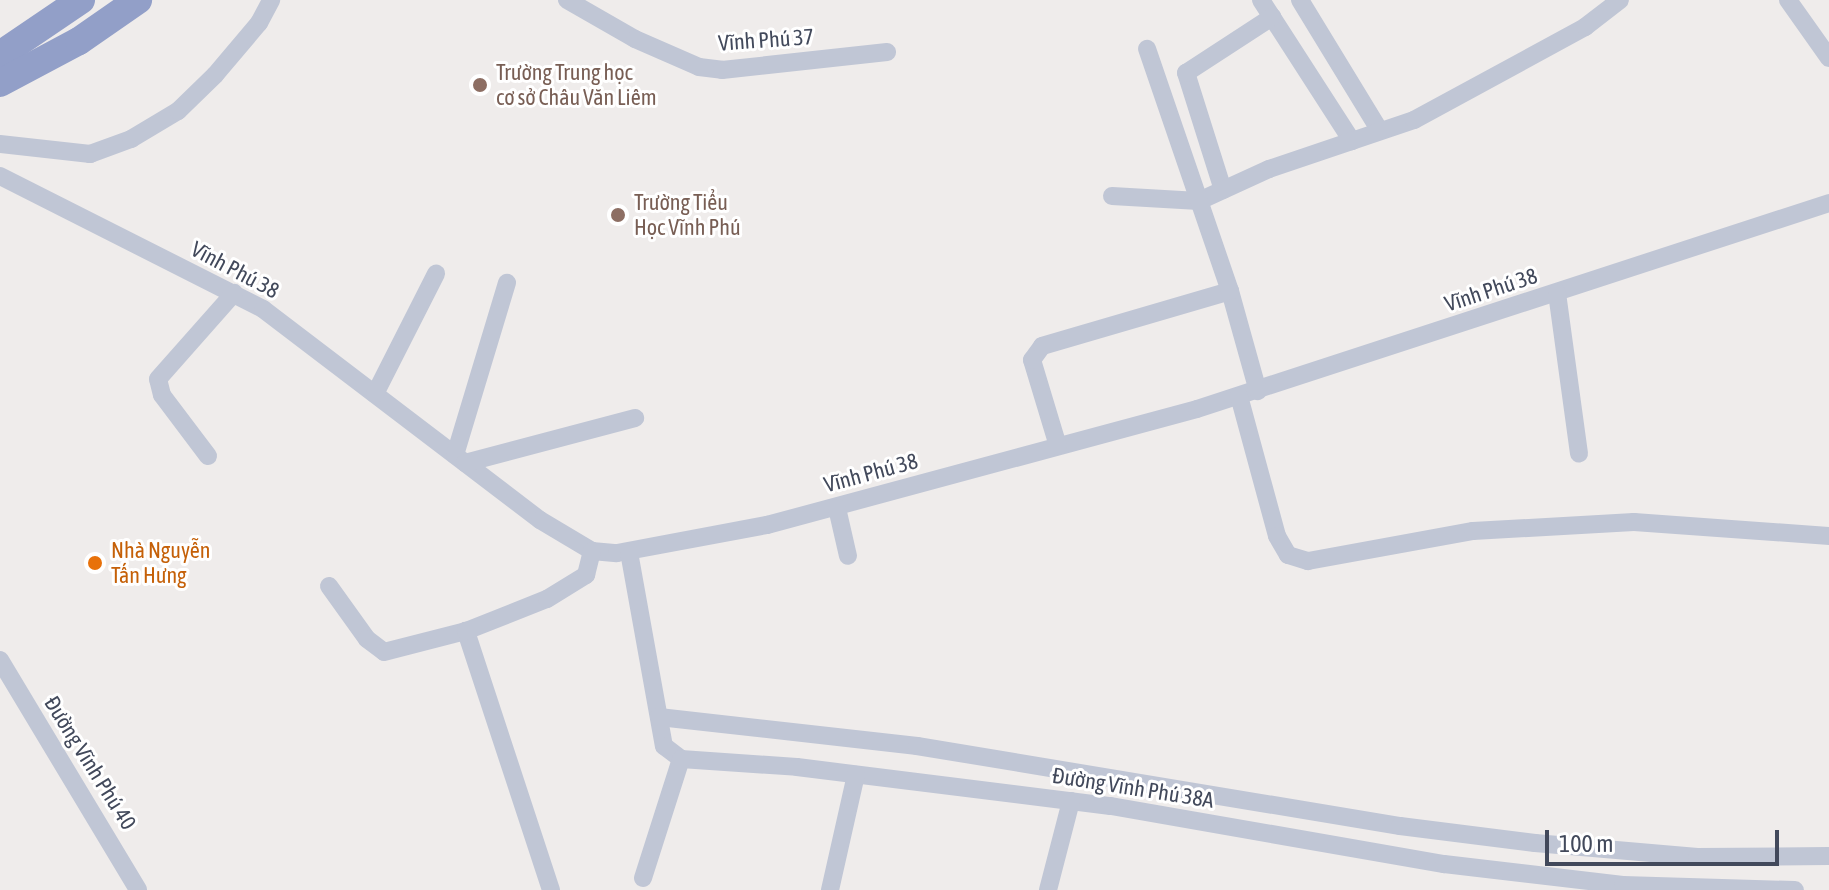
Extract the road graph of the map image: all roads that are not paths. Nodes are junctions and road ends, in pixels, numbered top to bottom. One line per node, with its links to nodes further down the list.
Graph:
1 (81, 0): 12 (highway)
2 (138, 0): 14 (highway)
3 (271, 0): 17 (street)
4 (567, 0): 11 (street, Vĩnh Phú 37)
5 (1261, 0): 9 (street)
6 (1300, 0): 15 (street)
7 (1620, 0): 15 (street)
8 (1788, 0): 13 (street)
9 (1272, 17): 16 (street); 19 (street)
10 (1147, 49): 21 (street)
11 (887, 52)
12 (0, 55)
13 (1829, 58)
14 (0, 83)
15 (1380, 131): 16 (street)
16 (1352, 141): 19 (street)
17 (0, 144)
18 (0, 176): 26 (street, Vĩnh Phú 38)
19 (1223, 190): 21 (street)
20 (1112, 196): 21 (street)
21 (1199, 201): 25 (street)
22 (1829, 203): 27 (street, Vĩnh Phú 38)
23 (436, 274): 29 (street)
24 (507, 283): 35 (street)
25 (1230, 291): 28 (street); 32 (street)
26 (234, 293): 29 (street, Vĩnh Phú 38); 34 (street)
27 (1557, 293): 28 (street, Vĩnh Phú 38); 33 (street)
28 (1258, 391): 30 (street, Vĩnh Phú 38)
29 (375, 394): 35 (street, Vĩnh Phú 38)
30 (1239, 396): 32 (street, Vĩnh Phú 38); 37 (street)
31 (635, 418): 35 (street)
32 (1058, 446): 36 (street, Vĩnh Phú 38)
33 (1579, 454)
34 (208, 456)
35 (460, 459): 38 (street, Vĩnh Phú 38)
36 (837, 508): 39 (street, Vĩnh Phú 38); 40 (street)
37 (1829, 536)
38 (592, 551): 39 (street, Vĩnh Phú 38); 42 (street)
39 (629, 552): 44 (street)
40 (848, 556)
41 (329, 586): 42 (street)
42 (466, 631): 51 (street)
43 (0, 660): 50 (street, Đường Vĩnh Phú 40)
44 (659, 717): 45 (street); 48 (street)
45 (681, 759): 46 (street, Đường Vĩnh Phú 38A); 49 (street)
46 (856, 775): 47 (street, Đường Vĩnh Phú 38A); 52 (street)
47 (1071, 801): 53 (street); 54 (street, Đường Vĩnh Phú 38A)
48 (1829, 856)
49 (643, 878)
50 (138, 890)
51 (551, 890)
52 (830, 890)
53 (1048, 890)
54 (1795, 890)

